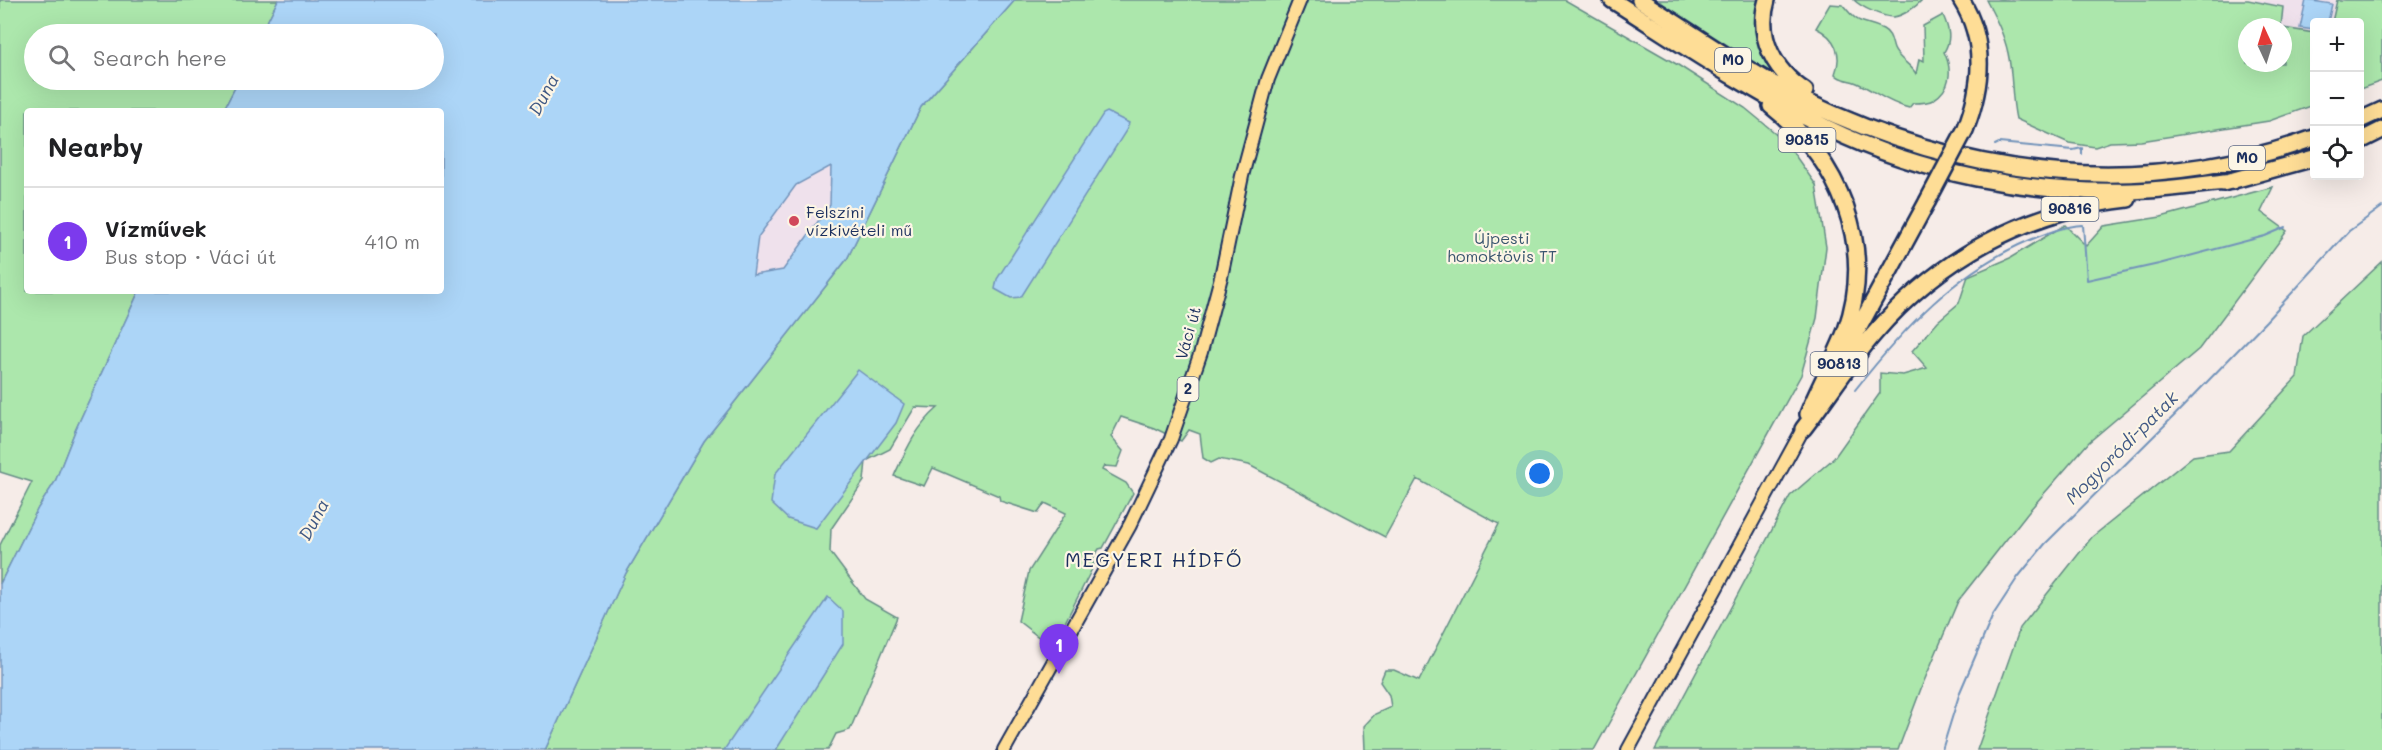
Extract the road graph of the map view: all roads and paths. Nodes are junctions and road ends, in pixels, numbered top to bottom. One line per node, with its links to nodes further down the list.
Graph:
1 (1300, 0): 16 (main road, Váci út / 2)
2 (1612, 0): 6 (highway, M0)
3 (1640, 0): 8 (highway, M0)
4 (1767, 0): 8 (highway)
5 (1961, 0): 15 (highway, 90813, bridge)
6 (1709, 62): 14 (highway, M0); 15 (highway, 90815)
7 (2382, 110): 9 (highway)
8 (1830, 112): 11 (highway, M0)
9 (2364, 118)
10 (2382, 130): 12 (highway)
11 (2310, 139)
12 (2364, 139)
13 (2310, 159): 14 (highway, M0)
14 (2232, 181): 15 (highway, 90816)
15 (1803, 429): 17 (main road)
16 (1004, 750)
17 (1628, 750)

